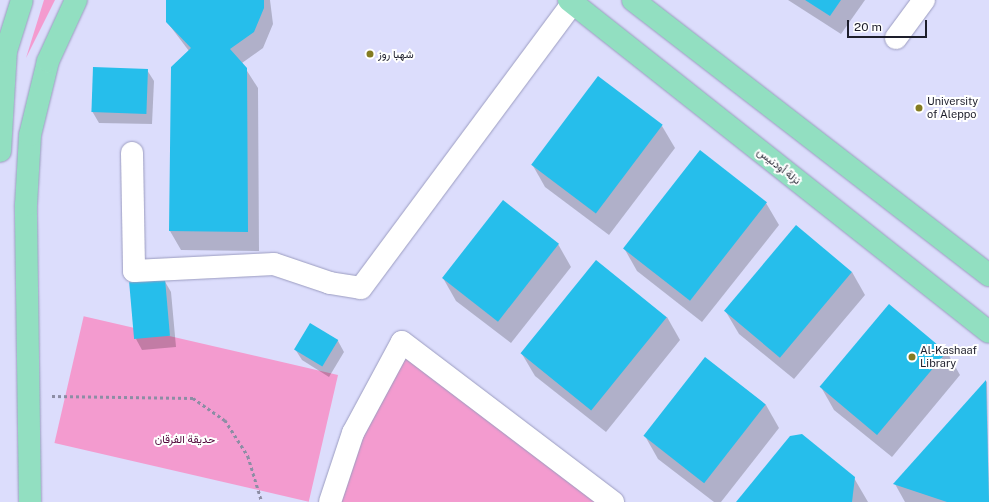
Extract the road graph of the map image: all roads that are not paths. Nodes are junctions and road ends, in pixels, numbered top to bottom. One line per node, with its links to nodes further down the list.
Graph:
1 (22, 0): 7 (main road)
2 (76, 0): 11 (main road)
3 (632, 0): 9 (main road)
4 (924, 0): 6 (street)
5 (571, 2): 8 (street); 10 (main road, نزلة أودنيس)
6 (896, 38)
7 (0, 151)
8 (132, 153)
9 (989, 275)
10 (989, 332)
11 (30, 502)
12 (330, 502): 13 (street)
13 (613, 502)

